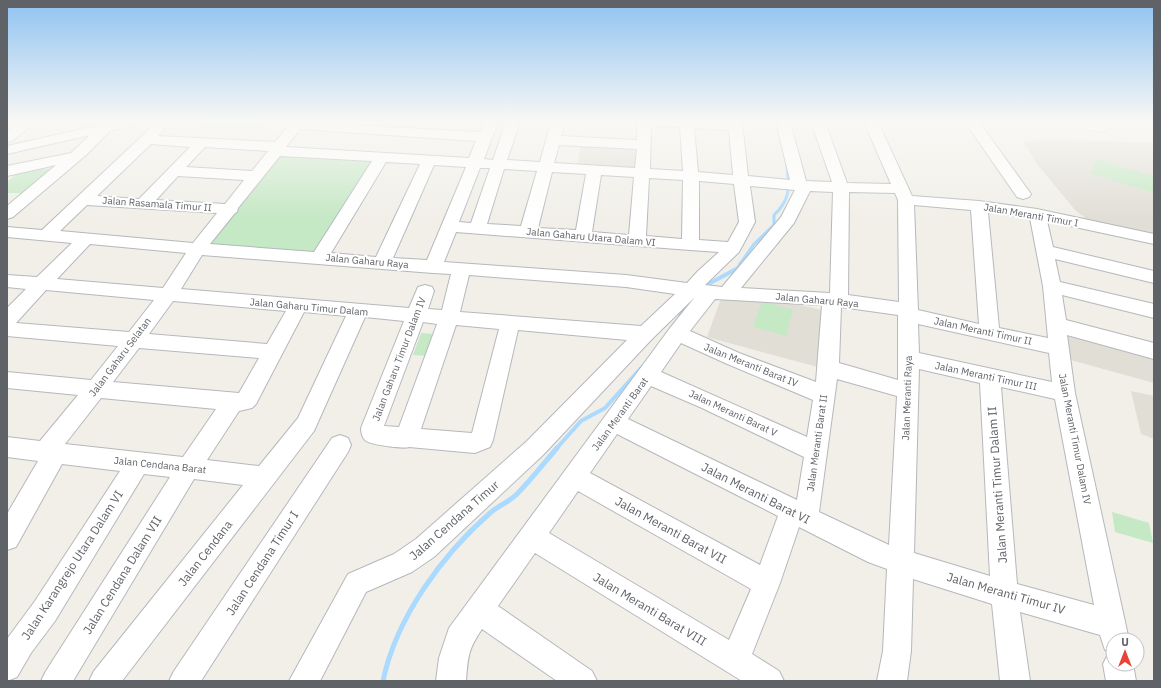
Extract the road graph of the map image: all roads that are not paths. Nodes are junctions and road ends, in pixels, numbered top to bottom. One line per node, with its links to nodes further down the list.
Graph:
1 (132, 154): 34 (street)
2 (190, 154): 23 (street)
3 (274, 154): 25 (street, Jalan Gaharu Selatan)
4 (344, 154): 16 (street, Jalan Meranti Timur I)
5 (479, 154): 18 (street)
6 (503, 154): 19 (street)
7 (549, 154): 20 (street)
8 (643, 154): 24 (street)
9 (689, 154): 26 (street)
10 (738, 154): 27 (street)
11 (789, 154): 28 (street)
12 (830, 154): 29 (street)
13 (886, 154): 31 (street, Jalan Meranti Raya)
14 (995, 154): 32 (street)
15 (77, 156): 22 (street); 33 (street)
16 (382, 157): 17 (street, Jalan Meranti Timur I); 53 (street)
17 (430, 160): 18 (street, Jalan Meranti Timur I); 54 (street)
18 (476, 162): 19 (street, Jalan Meranti Timur I); 40 (street)
19 (500, 164): 20 (street, Jalan Meranti Timur I); 41 (street)
20 (546, 167): 21 (street, Jalan Meranti Timur I); 43 (street)
21 (594, 170): 24 (street, Jalan Meranti Timur I); 45 (street)
22 (7, 171)
23 (173, 171): 25 (street); 35 (street)
24 (641, 173): 26 (street, Jalan Meranti Timur I); 48 (street)
25 (257, 176): 37 (street, Jalan Gaharu Selatan)
26 (691, 176): 27 (street, Jalan Meranti Timur I); 49 (street)
27 (741, 180): 28 (street, Jalan Meranti Timur I); 50 (street)
28 (795, 185): 29 (street, Jalan Meranti Timur I); 62 (street)
29 (841, 186): 31 (street, Jalan Meranti Timur I); 64 (street, Jalan Meranti Barat II)
30 (7, 194): 33 (street)
31 (904, 194): 36 (street, Jalan Meranti Timur I); 68 (street, Jalan Meranti Raya)
32 (1023, 194)
33 (29, 196): 38 (street)
34 (83, 200): 35 (street, Jalan Rasamala Timur II); 44 (street)
35 (143, 204): 37 (street, Jalan Rasamala Timur II)
36 (979, 206): 39 (street, Jalan Meranti Timur I); 76 (street)
37 (231, 209): 51 (street, Jalan Gaharu Selatan)
38 (7, 214)
39 (1037, 214): 47 (street, Jalan Meranti Timur I); 52 (street, Jalan Meranti Timur Dalam IV)
40 (449, 226): 41 (street, Jalan Gaharu Utara Dalam VI); 55 (street)
41 (477, 228): 43 (street, Jalan Gaharu Utara Dalam VI)
42 (7, 232): 44 (street, Jalan Gaharu Raya)
43 (528, 232): 45 (street, Jalan Gaharu Utara Dalam VI)
44 (46, 235): 46 (street, Jalan Gaharu Raya)
45 (583, 236): 48 (street, Jalan Gaharu Utara Dalam VI)
46 (85, 239): 51 (street, Jalan Gaharu Raya); 59 (street)
47 (1154, 239)
48 (637, 240): 49 (street, Jalan Gaharu Utara Dalam VI)
49 (690, 245): 50 (street, Jalan Gaharu Utara Dalam VI)
50 (733, 248): 62 (street)
51 (197, 250): 53 (street, Jalan Gaharu Raya); 63 (street, Jalan Gaharu Selatan)
52 (1044, 251): 57 (street); 60 (street, Jalan Meranti Timur Dalam IV)
53 (320, 257): 54 (street, Jalan Gaharu Raya)
54 (382, 263): 55 (street, Jalan Gaharu Raya)
55 (433, 267): 56 (street, Jalan Gaharu Raya)
56 (462, 268): 62 (street, Jalan Gaharu Raya); 70 (street)
57 (1154, 277)
58 (7, 281): 59 (street, Jalan Gaharu Timur Dalam)
59 (42, 284): 63 (street, Jalan Gaharu Timur Dalam); 71 (street)
60 (1052, 286): 67 (street); 73 (street, Jalan Meranti Timur Dalam IV)
61 (425, 291): 69 (street, Jalan Gaharu Timur Dalam IV)
62 (706, 291): 64 (street, Jalan Gaharu Raya); 75 (street, Jalan Meranti Barat); 77 (street)
63 (168, 295): 65 (street, Jalan Gaharu Timur Dalam); 78 (street, Jalan Gaharu Selatan)
64 (835, 300): 68 (street, Jalan Gaharu Raya); 83 (street, Jalan Meranti Barat II)
65 (298, 306): 66 (street, Jalan Gaharu Timur Dalam); 81 (street, Jalan Cendana Dalam VII)
66 (358, 311): 69 (street, Jalan Gaharu Timur Dalam); 100 (street, Jalan Cendana)
67 (1154, 311)
68 (907, 312): 76 (street, Jalan Meranti Timur II); 82 (street, Jalan Meranti Raya)
69 (414, 316): 70 (street, Jalan Gaharu Timur Dalam); 93 (street, Jalan Gaharu Timur Dalam IV)
70 (449, 318): 72 (street, Jalan Gaharu Timur Dalam); 93 (street)
71 (7, 320)
72 (510, 323): 77 (street, Jalan Gaharu Timur Dalam); 93 (street)
73 (1056, 325): 79 (street, Jalan Meranti Timur Dalam IV); 80 (street)
74 (7, 329): 78 (street)
75 (677, 333): 84 (street, Jalan Meranti Barat); 90 (street, Jalan Meranti Barat IV)
76 (990, 333): 79 (street, Jalan Meranti Timur II)
77 (645, 334): 116 (street, Jalan Cendana Timur)
78 (133, 339): 81 (street); 87 (street, Jalan Gaharu Selatan)
79 (1059, 348): 89 (street, Jalan Meranti Timur Dalam IV)
80 (1154, 351)
81 (273, 352): 91 (street, Jalan Cendana Dalam VII)
82 (909, 360): 85 (street, Jalan Meranti Timur III); 88 (street, Jalan Meranti Raya)
83 (828, 368): 88 (street); 90 (street, Jalan Meranti Barat II)
84 (647, 375): 92 (street, Jalan Meranti Barat); 96 (street, Jalan Meranti Barat V)
85 (990, 377): 89 (street, Jalan Meranti Timur III); 107 (street, Jalan Meranti Timur Dalam II)
86 (7, 380): 87 (street)
87 (96, 389): 91 (street); 97 (street, Jalan Gaharu Selatan)
88 (907, 391): 105 (street, Jalan Meranti Raya)
89 (1064, 393): 109 (street, Jalan Meranti Timur Dalam IV)
90 (824, 395): 96 (street, Jalan Meranti Barat II)
91 (240, 400): 99 (street, Jalan Cendana Dalam VII)
92 (614, 422): 101 (street, Jalan Meranti Barat); 102 (street, Jalan Meranti Barat VI)
93 (406, 439)
94 (340, 445): 115 (street, Jalan Cendana Timur I)
95 (7, 447): 97 (street, Jalan Cendana Barat)
96 (817, 452): 102 (street, Jalan Meranti Barat II)
97 (50, 453): 98 (street, Jalan Cendana Barat); 104 (street, Jalan Gaharu Selatan)
98 (138, 463): 99 (street, Jalan Cendana Barat); 111 (street, Jalan Karangrejo Utara Dalam VI)
99 (188, 469): 100 (street, Jalan Cendana Barat); 113 (street, Jalan Cendana Dalam VII)
100 (264, 477): 114 (street, Jalan Cendana)
101 (574, 477): 103 (street, Jalan Meranti Barat); 106 (street, Jalan Meranti Barat VII)
102 (799, 514): 105 (street, Jalan Meranti Barat VI); 106 (street, Jalan Meranti Barat II)
103 (532, 537): 108 (street); 110 (street, Jalan Meranti Barat VIII)
104 (7, 538)
105 (900, 562): 107 (street, Jalan Meranti Timur IV); 119 (street, Jalan Meranti Raya)
106 (767, 583): 110 (street, Jalan Meranti Barat II)
107 (1004, 594): 109 (street, Jalan Meranti Timur IV); 120 (street, Jalan Meranti Timur Dalam II)
108 (479, 610): 117 (street); 118 (street)
109 (1114, 632)
110 (735, 660): 112 (street, Jalan Meranti Barat VIII)
111 (7, 667)
112 (766, 680)
113 (56, 681)
114 (104, 681)
115 (184, 681)
116 (304, 681)
117 (451, 681)
118 (582, 681)
119 (892, 681)
120 (1015, 681)

